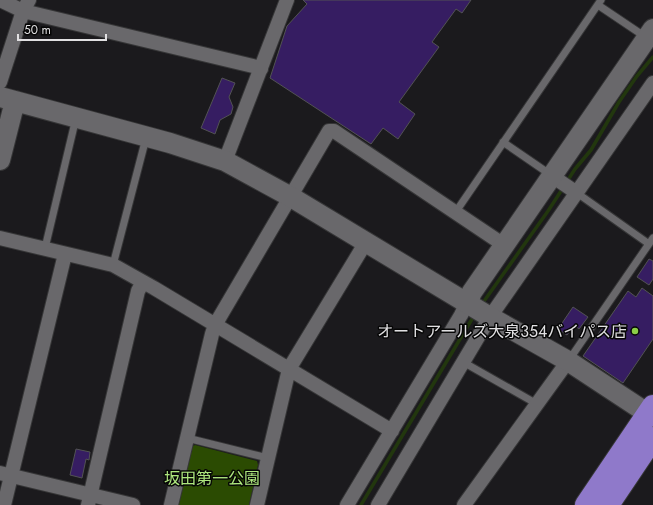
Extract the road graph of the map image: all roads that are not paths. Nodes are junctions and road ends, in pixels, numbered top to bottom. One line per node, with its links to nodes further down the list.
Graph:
1 (0, 0): 4 (street)
2 (287, 0): 6 (street)
3 (600, 2): 5 (lane); 12 (lane)
4 (26, 6): 6 (street); 7 (street)
5 (650, 34): 15 (street)
6 (261, 69): 14 (street)
7 (0, 82)
8 (653, 83): 16 (street)
9 (7, 99): 10 (street); 13 (street)
10 (76, 118): 11 (street); 23 (lane)
11 (146, 136): 14 (street); 25 (lane)
12 (503, 142): 15 (lane); 18 (lane)
13 (0, 160)
14 (225, 161): 17 (street)
15 (552, 176): 16 (street); 22 (street)
16 (577, 193): 21 (lane); 28 (street)
17 (291, 197): 18 (street); 20 (street); 29 (street)
18 (455, 213): 22 (street)
19 (0, 238): 23 (street)
20 (366, 242): 27 (street); 32 (street)
21 (651, 242): 30 (lane)
22 (504, 245): 27 (street)
23 (45, 248): 24 (street)
24 (65, 254): 25 (street); 39 (street)
25 (113, 265): 26 (street)
26 (143, 282): 29 (street); 40 (street)
27 (467, 303): 28 (street); 35 (street)
28 (490, 317): 30 (street); 31 (street)
29 (215, 325): 32 (street); 36 (street)
30 (568, 361): 33 (street); 34 (street)
31 (463, 362): 33 (lane); 46 (street)
32 (289, 369): 35 (street); 38 (street)
33 (537, 404): 47 (street)
34 (651, 412): 48 (highway)
35 (392, 431): 45 (street)
36 (187, 438): 38 (lane); 43 (street)
37 (653, 438): 49 (highway)
38 (268, 458): 44 (street)
39 (6, 475): 40 (street); 41 (street)
40 (89, 500): 42 (street)
41 (4, 505)
42 (133, 505)
43 (171, 505)
44 (257, 505)
45 (347, 505)
46 (378, 505)
47 (464, 505)
48 (586, 505)
49 (608, 505)

